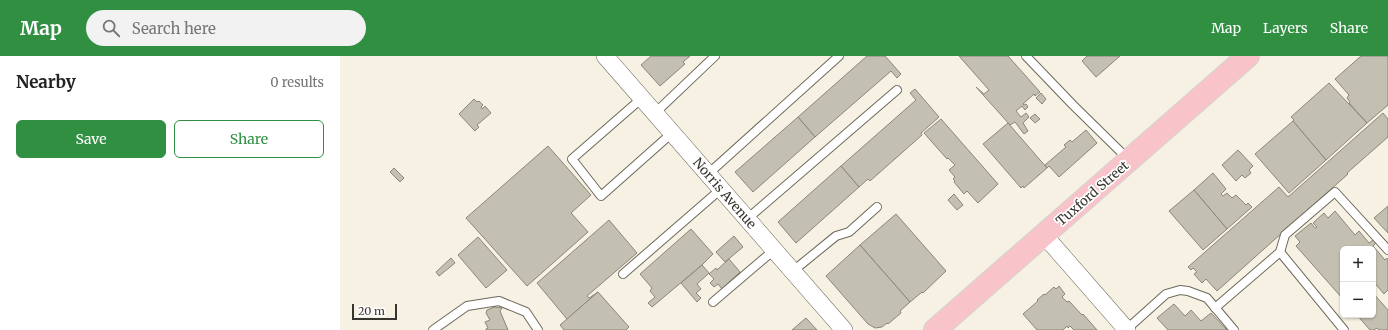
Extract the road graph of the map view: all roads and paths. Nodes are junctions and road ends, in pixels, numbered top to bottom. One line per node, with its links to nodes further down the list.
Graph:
1 (605, 56): 7 (street, Norris Avenue)
2 (715, 56): 8 (lane)
3 (839, 56): 11 (lane)
4 (1026, 56): 10 (lane)
5 (1248, 56): 10 (main road, Tuxford Street)
6 (897, 90): 14 (lane)
7 (642, 98): 8 (street, Norris Avenue); 9 (lane)
8 (655, 113): 9 (street, Norris Avenue)
9 (672, 133): 11 (street, Norris Avenue)
10 (1129, 160): 15 (main road, Tuxford Street)
11 (708, 174): 12 (street, Norris Avenue)
12 (721, 189): 14 (street, Norris Avenue); 20 (lane)
13 (876, 207): 19 (lane)
14 (747, 219): 16 (street, Norris Avenue)
15 (1044, 235): 26 (main road, Tuxford Street); 27 (street)
16 (774, 250): 19 (street, Norris Avenue); 21 (lane)
17 (1388, 250): 18 (lane)
18 (1280, 252): 22 (lane); 29 (lane)
19 (792, 271): 25 (street, Norris Avenue)
20 (623, 274)
21 (713, 302)
22 (1215, 308): 27 (lane); 28 (lane)
23 (433, 330): 24 (lane)
24 (538, 330)
25 (844, 330)
26 (935, 330)
27 (1127, 330)
28 (1234, 330)
29 (1344, 330)

